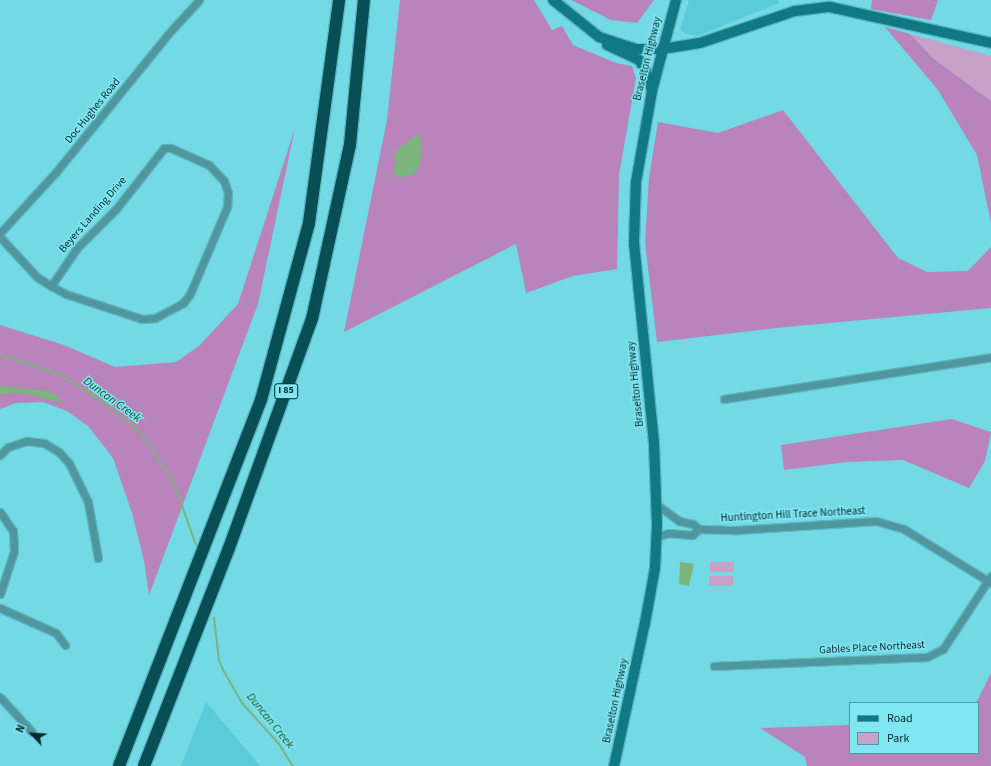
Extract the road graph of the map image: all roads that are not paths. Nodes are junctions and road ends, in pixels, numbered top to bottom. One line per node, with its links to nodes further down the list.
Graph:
1 (199, 0): 10 (street, Doc Hughes Road)
2 (339, 0): 28 (highway, I 85)
3 (364, 0): 29 (highway, I 85)
4 (553, 0): 6 (main road)
5 (676, 0): 8 (main road, Braselton Highway)
6 (599, 37): 8 (main road); 9 (main road)
7 (991, 43): 8 (main road)
8 (662, 49): 9 (main road, Braselton Highway)
9 (652, 91): 16 (main road, Braselton Highway)
10 (0, 233)
11 (0, 237): 12 (street, Beyers Landing Drive)
12 (51, 286): 12 (street, Beyers Landing Drive)
13 (991, 357): 14 (street)
14 (724, 399)
15 (0, 455): 20 (street)
16 (656, 504): 18 (street, Huntington Hill Trace Northeast); 19 (main road, Braselton Highway)
17 (0, 512): 22 (street)
18 (699, 530): 19 (street, Huntington Hill Trace Northeast); 21 (street, Huntington Hill Trace Northeast)
19 (656, 537): 30 (main road, Braselton Highway)
20 (98, 558)
21 (990, 580): 25 (street, Gables Place Northeast)
22 (0, 594)
23 (0, 608): 24 (street)
24 (65, 645)
25 (714, 666)
26 (0, 697): 27 (street)
27 (32, 732)
28 (119, 766)
29 (144, 766)
30 (614, 766)

